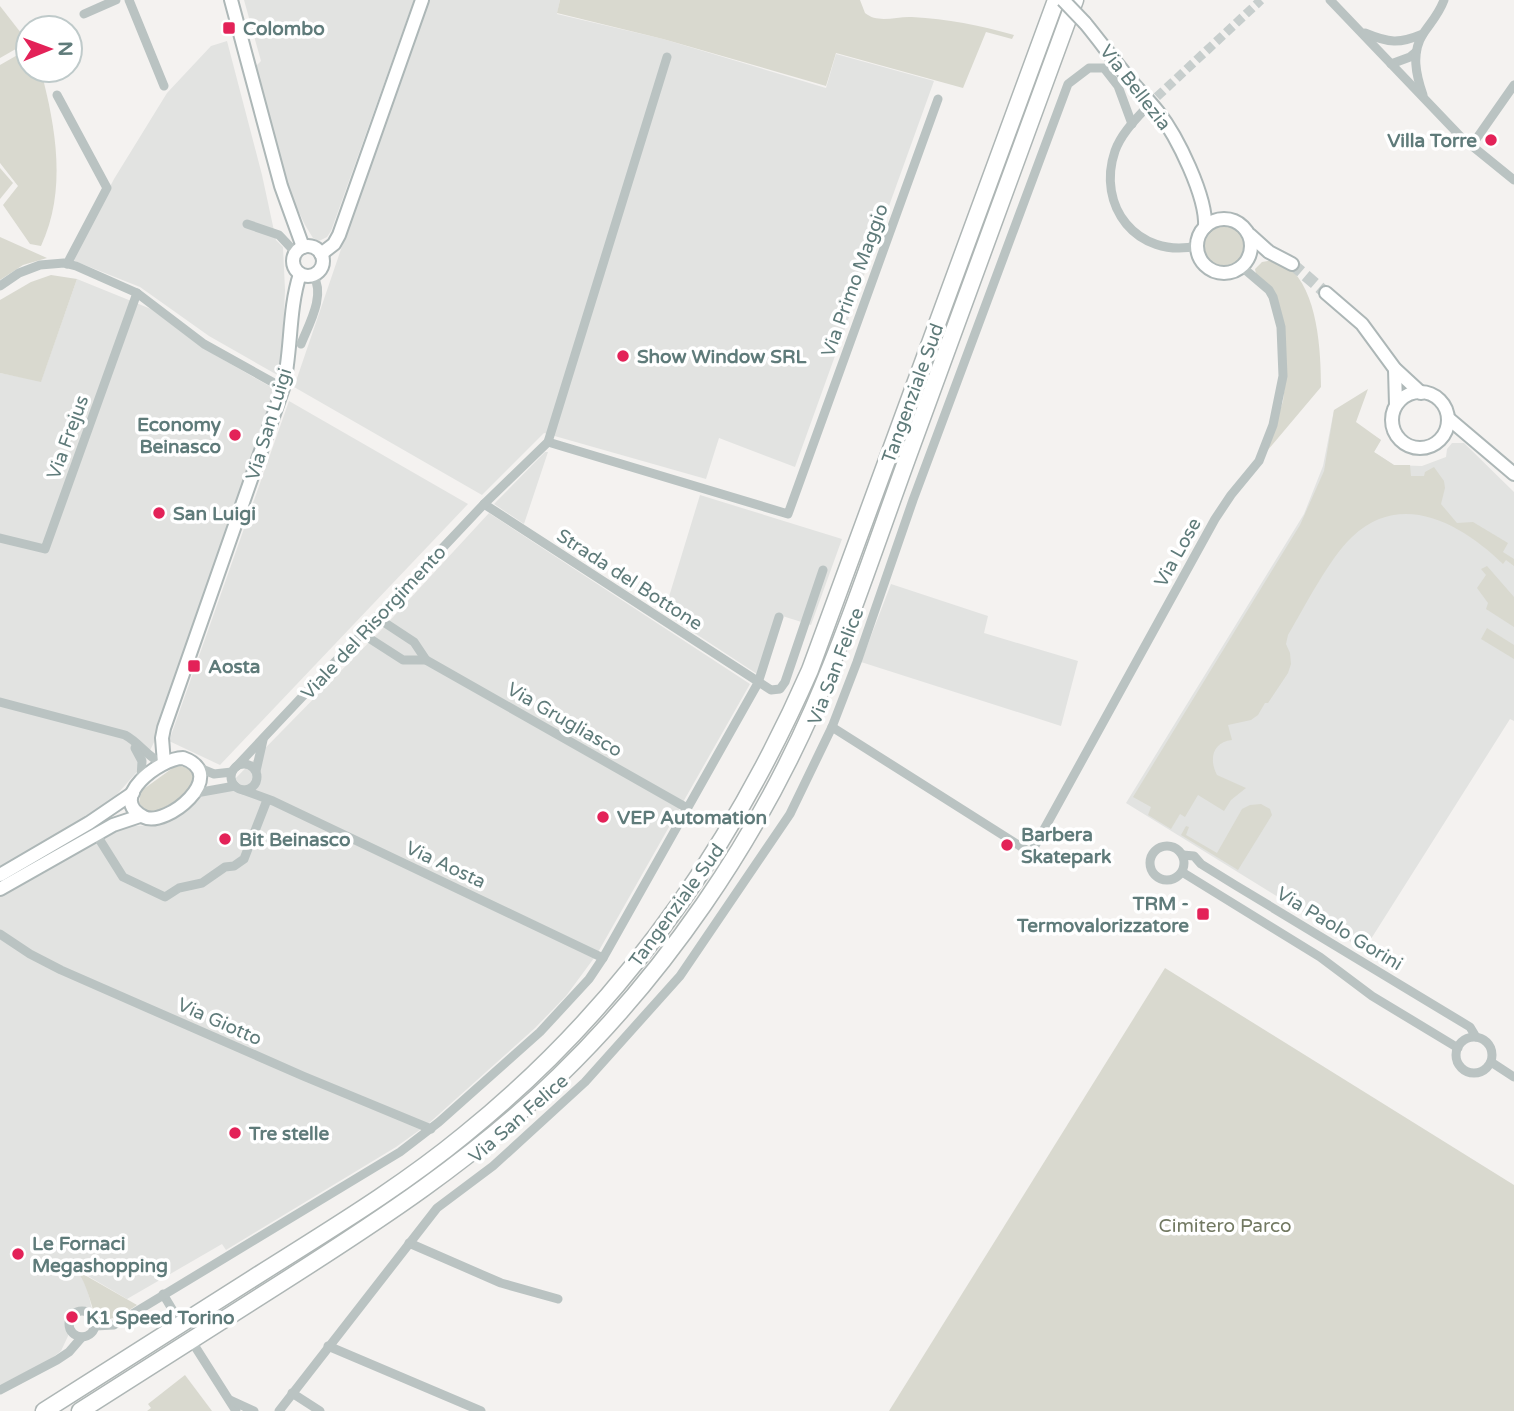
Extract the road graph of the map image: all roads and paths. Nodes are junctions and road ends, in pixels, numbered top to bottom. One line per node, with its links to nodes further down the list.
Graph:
1 (116, 0): 10 (street)
2 (130, 0): 18 (street)
3 (231, 0): 32 (street, Via San Luigi)
4 (422, 0): 33 (street, Via San Luigi)
5 (1056, 0): 102 (highway, Tangenziale Sud)
6 (1063, 0): 26 (street, Via Bellezia, bridge)
7 (1075, 0): 103 (highway, Tangenziale Sud)
8 (1330, 0): 11 (street)
9 (1444, 0): 12 (street)
10 (84, 14)
11 (1359, 30): 13 (street); 16 (street)
12 (1423, 34): 13 (street); 14 (street)
13 (1403, 42): 16 (street)
14 (1416, 52): 16 (street); 20 (street)
15 (667, 57): 48 (street)
16 (1391, 64): 20 (street)
17 (1514, 85): 24 (street)
18 (163, 86)
19 (57, 95): 34 (street)
20 (1423, 98): 24 (street)
21 (938, 99): 48 (street, Via Primo Maggio)
22 (1147, 107): 23 (street)
23 (1132, 124): 31 (street); 59 (street, Via San Felice)
24 (1472, 145): 25 (street)
25 (1514, 180)
26 (1195, 184): 27 (street, Via Bellezia); 29 (street, Via Bellezia)
27 (1226, 219): 29 (street); 30 (street, Via Bellezia)
28 (247, 224): 32 (street)
29 (1205, 227): 31 (street)
30 (1249, 234): 35 (street); 35 (street, Via Bellezia)
31 (1197, 246): 35 (street, Via Bellezia)
32 (299, 250): 33 (street); 36 (street, Via San Luigi)
33 (321, 254): 36 (street, Via San Luigi)
34 (72, 265): 37 (street); 38 (street)
35 (1243, 266): 59 (street, Via Lose)
36 (307, 275): 40 (street, Via San Luigi); 42 (street, Via San Luigi)
37 (0, 286)
38 (136, 293): 42 (street); 51 (street, Via Frejus)
39 (1326, 293): 41 (street)
40 (302, 344)
41 (1395, 369): 43 (street); 44 (street)
42 (283, 388): 60 (street, Via San Luigi)
43 (1421, 393): 44 (street); 45 (street)
44 (1396, 405): 46 (street)
45 (1448, 418): 46 (street); 47 (street)
46 (1442, 438): 47 (street)
47 (1470, 439): 49 (street)
48 (548, 442): 50 (street)
49 (1514, 474)
50 (484, 504): 53 (street, Viale del Risorgimento); 57 (street, Strada del Bottone)
51 (0, 538)
52 (823, 570): 57 (street)
53 (376, 617): 55 (street, Viale del Risorgimento); 56 (street, Via Grugliasco)
54 (779, 617): 57 (street)
55 (361, 633): 56 (street, Via Grugliasco); 62 (street, Viale del Risorgimento)
56 (426, 660): 73 (street, Via Grugliasco)
57 (758, 683): 73 (street)
58 (0, 702): 61 (street)
59 (832, 727): 88 (street, Via San Felice)
60 (164, 728): 63 (street); 64 (street, Via San Luigi)
61 (125, 736): 64 (street); 68 (street)
62 (262, 740): 66 (street, Viale del Risorgimento); 67 (street)
63 (183, 758): 64 (street); 65 (street)
64 (163, 763): 68 (street)
65 (195, 766): 66 (street); 71 (street)
66 (234, 769): 67 (street); 69 (street)
67 (256, 775): 69 (street); 72 (street, Via Aosta)
68 (141, 779): 70 (street)
69 (239, 788): 71 (street); 72 (street, Via Aosta)
70 (133, 793): 74 (street); 75 (street)
71 (196, 793): 74 (street)
72 (270, 800): 75 (street); 82 (street, Via Aosta)
73 (687, 808): 82 (street)
74 (140, 816): 75 (street)
75 (89, 833): 78 (street)
76 (1183, 855): 77 (street); 77 (street); 83 (street, Via Paolo Gorini)
77 (1182, 872): 84 (street, Via Paolo Gorini)
78 (16, 873): 79 (street); 80 (street)
79 (0, 875)
80 (0, 889)
81 (0, 934): 87 (street, Via Giotto)
82 (603, 958): 87 (street)
83 (1476, 1037): 84 (street); 85 (street, Via Paolo Gorini)
84 (1458, 1048): 85 (street, Via Paolo Gorini)
85 (1491, 1062): 86 (street, Via Paolo Gorini)
86 (1514, 1077)
87 (431, 1129): 89 (street)
88 (409, 1243): 90 (street); 95 (street, Via San Felice)
89 (163, 1294): 91 (street); 92 (street)
90 (558, 1299)
91 (175, 1314)
92 (94, 1326): 93 (street); 94 (street)
93 (70, 1327): 94 (street); 97 (street)
94 (82, 1337): 97 (street)
95 (328, 1346): 99 (street, Via San Felice); 109 (street)
96 (196, 1348): 100 (street)
97 (62, 1356): 98 (street)
98 (0, 1390)
99 (292, 1393): 101 (street, Via San Felice); 108 (street)
100 (229, 1399): 104 (street); 105 (street); 106 (street)
101 (281, 1408): 107 (street, Via San Felice)
102 (44, 1411)
103 (80, 1411)
104 (236, 1411)
105 (242, 1411)
106 (254, 1411)
107 (269, 1411)
108 (320, 1411)
109 (481, 1411)

